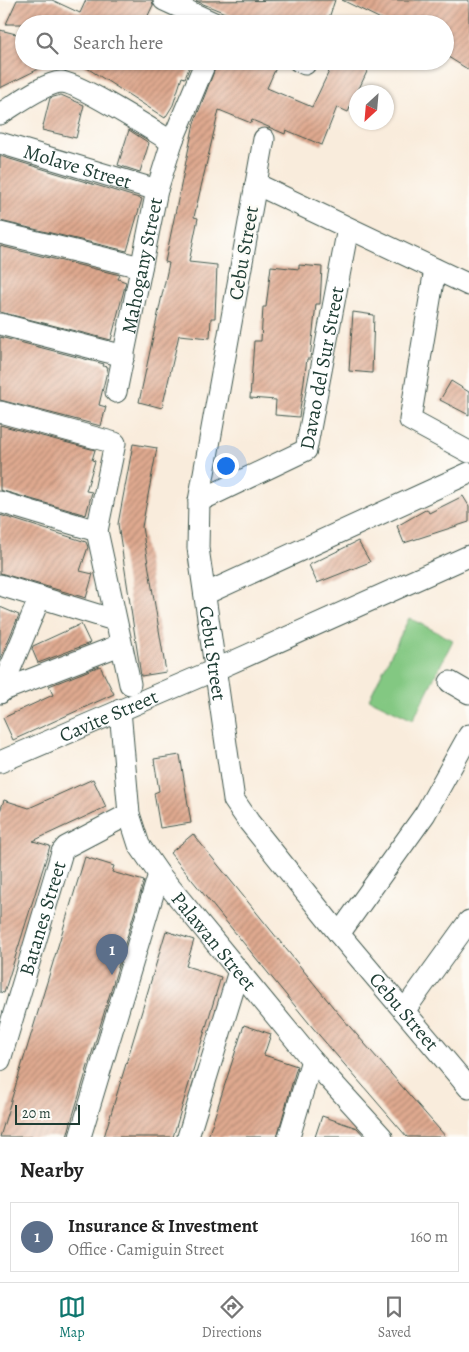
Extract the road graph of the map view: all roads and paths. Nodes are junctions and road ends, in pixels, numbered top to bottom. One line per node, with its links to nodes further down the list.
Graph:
1 (164, 0): 2 (street)
2 (196, 15)
3 (202, 70): 6 (street, Mahogany Street)
4 (0, 114): 6 (street)
5 (264, 140): 8 (street, Cebu Street)
6 (172, 142): 9 (street, Mahogany Street)
7 (0, 143): 9 (street, Molave Street)
8 (256, 184): 10 (street); 21 (street, Cebu Street)
9 (157, 190): 12 (street, Mahogany Street)
10 (348, 228): 13 (street); 21 (street, Davao del Sur Street)
11 (0, 233): 12 (street)
12 (141, 267): 16 (street, Mahogany Street)
13 (435, 269): 14 (street); 19 (street)
14 (469, 285)
15 (0, 324): 16 (street)
16 (124, 356): 17 (street, Mahogany Street)
17 (116, 392)
18 (0, 412): 23 (street)
19 (469, 452)
20 (469, 473): 26 (street)
21 (199, 501): 26 (street, Cebu Street)
22 (0, 502): 23 (street)
23 (97, 531): 28 (street)
24 (469, 556): 30 (street, Cavite Street)
25 (0, 585): 27 (street)
26 (205, 594): 30 (street, Cebu Street)
27 (40, 596): 28 (street); 33 (street)
28 (114, 620): 29 (street)
29 (120, 644): 32 (street); 33 (street)
30 (217, 669): 35 (street, Cavite Street); 41 (street, Cebu Street)
31 (450, 682): 34 (street)
32 (130, 684)
33 (0, 692)
34 (469, 693)
35 (120, 710): 37 (street, Cavite Street); 38 (street, Palawan Street)
36 (469, 735): 41 (street)
37 (0, 762)
38 (129, 814): 39 (street, Palawan Street); 44 (street, Batanes Street)
39 (159, 874): 42 (street, Palawan Street); 47 (street)
40 (469, 921): 43 (street)
41 (339, 934): 43 (street, Cebu Street)
42 (239, 971): 45 (street, Palawan Street); 48 (street)
43 (404, 1012): 46 (street, Cebu Street)
44 (0, 1060)
45 (312, 1060): 49 (street); 50 (street, Palawan Street)
46 (469, 1088)
47 (80, 1137)
48 (188, 1137)
49 (289, 1137)
50 (382, 1137)

